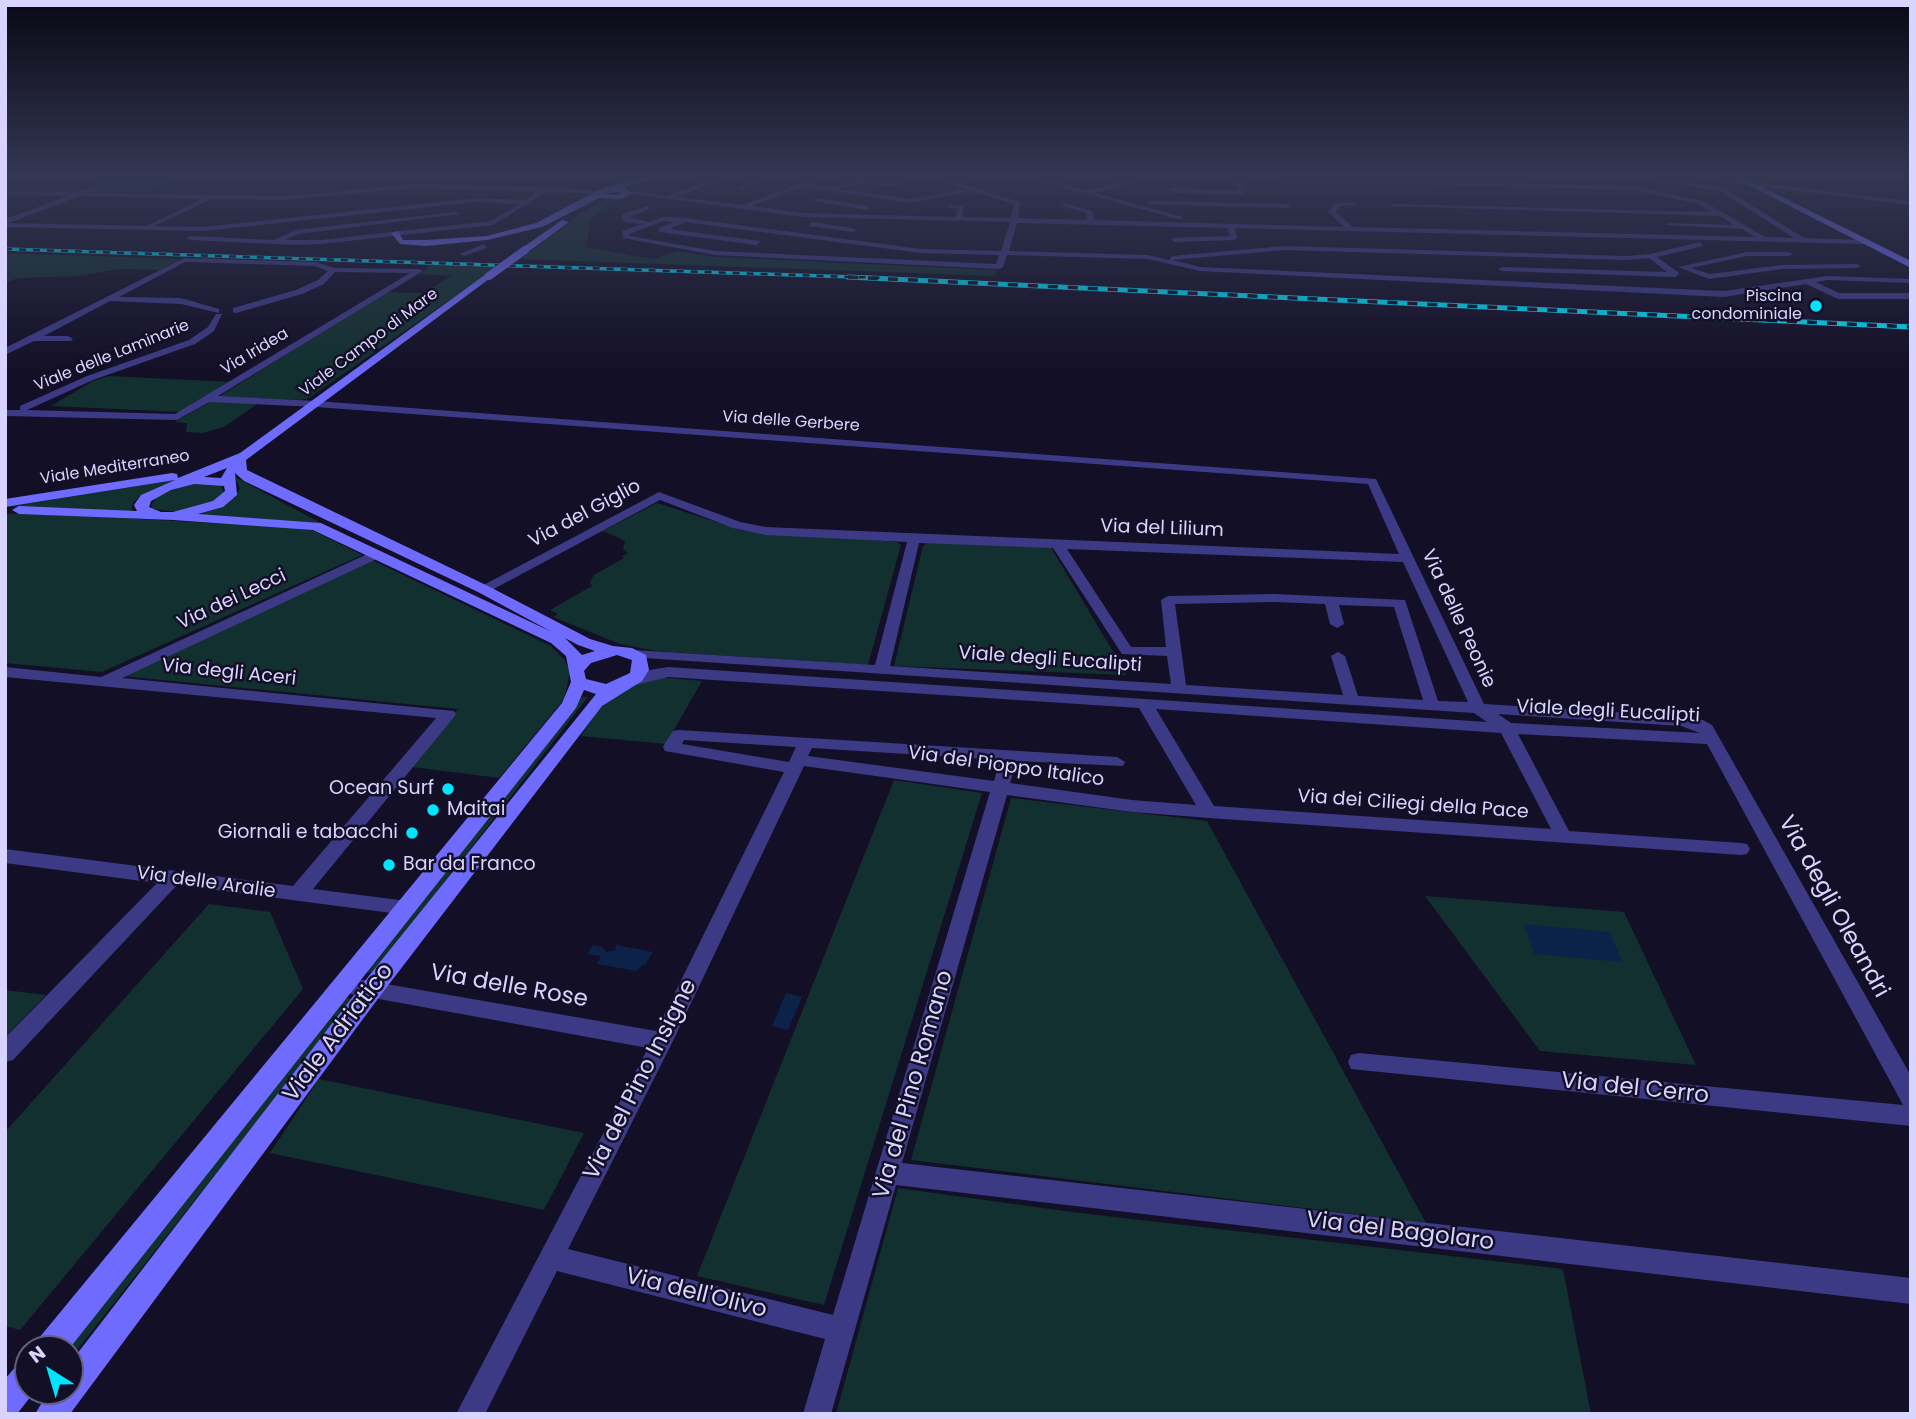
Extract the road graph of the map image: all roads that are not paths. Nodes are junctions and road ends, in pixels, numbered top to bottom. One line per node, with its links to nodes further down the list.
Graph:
1 (257, 242): 16 (street)
2 (314, 242): 16 (street)
3 (406, 242): 4 (street)
4 (436, 242)
5 (535, 242): 41 (street, Viale Campo di Mare, bridge)
6 (652, 242): 21 (street)
7 (751, 242): 17 (street)
8 (855, 242): 21 (street)
9 (1007, 242): 21 (street)
10 (1283, 242): 20 (street)
11 (1699, 242): 24 (street)
12 (1770, 242): 23 (street)
13 (1808, 242): 18 (street)
14 (1838, 242): 18 (street)
15 (1863, 242): 18 (street)
16 (274, 243)
17 (757, 243)
18 (1866, 244): 26 (street)
19 (484, 246): 22 (street)
20 (1285, 248): 24 (street); 25 (street)
21 (1004, 253): 25 (street)
22 (464, 254)
23 (1789, 254): 27 (street); 27 (street)
24 (1651, 257): 29 (street)
25 (1159, 259): 32 (street)
26 (1911, 265)
27 (1809, 267): 28 (street); 31 (street)
28 (1857, 267)
29 (1502, 269)
30 (334, 270): 35 (street); 36 (street); 40 (street, Via Iridea)
31 (1828, 278): 32 (street); 33 (street)
32 (1807, 281): 34 (street)
33 (1911, 281)
34 (1911, 296)
35 (108, 299): 36 (street, Viale delle Laminarie); 37 (street)
36 (217, 313): 42 (street, Viale delle Laminarie)
37 (33, 338): 38 (street); 39 (street)
38 (68, 339)
39 (5, 352)
40 (208, 399): 41 (street, Via delle Gerbere); 42 (street, Via Iridea)
41 (316, 404): 43 (street, Viale Campo di Mare); 44 (street, Via delle Gerbere)
42 (7, 412)
43 (237, 461): 45 (street, Viale Campo di Mare); 46 (street); 47 (street, Viale Mediterraneo); 54 (street)
44 (1372, 481): 53 (street, Via delle Peonie)
45 (180, 482): 46 (street); 49 (street, Viale Campo di Mare)
46 (229, 482): 49 (street)
47 (5, 503)
48 (5, 511): 49 (street, Viale Mediterraneo)
49 (166, 516): 52 (street)
50 (914, 539): 51 (street, Via del Lilium); 54 (street, Via del Giglio); 61 (street)
51 (1057, 544): 53 (street, Via del Lilium); 58 (street)
52 (376, 554): 63 (street); 64 (street, Via dei Lecci)
53 (1408, 558): 70 (street, Via delle Peonie)
54 (483, 589): 57 (street)
55 (1331, 600): 56 (street); 58 (street); 69 (street)
56 (1337, 624)
57 (612, 650): 59 (street); 63 (street)
58 (1173, 652): 66 (street)
59 (635, 654): 61 (street, Viale degli Eucalipti); 65 (street)
60 (1338, 656): 67 (street)
61 (881, 671): 66 (street, Viale degli Eucalipti)
62 (5, 672): 64 (street, Via degli Aceri)
63 (578, 675): 65 (street); 85 (street, Viale Adriatico)
64 (104, 680): 84 (street, Via degli Aceri)
65 (623, 684): 68 (street, Viale degli Eucalipti); 87 (street, Viale Adriatico)
66 (1179, 690): 67 (street, Viale degli Eucalipti)
67 (1352, 700): 69 (street, Viale degli Eucalipti)
68 (1144, 703): 71 (street, Viale degli Eucalipti); 79 (street)
69 (1433, 705): 70 (street, Viale degli Eucalipti)
70 (1478, 708): 71 (street, Via delle Peonie); 72 (street, Viale degli Eucalipti)
71 (1507, 728): 72 (street, Viale degli Eucalipti); 80 (street, Via delle Peonie)
72 (1712, 739): 91 (street, Via degli Oleandri)
73 (759, 740): 75 (street, Via del Pioppo Italico); 76 (street); 76 (street, Via del Pioppo Italico)
74 (1010, 755): 75 (street, Via del Pioppo Italico); 77 (street, Via del Pioppo Italico); 78 (street, Via del Pino Romano)
75 (799, 757): 76 (street, Via del Pioppo Italico); 78 (street, Via del Pioppo Italico); 88 (street, Via del Pino Insigne)
76 (749, 761)
77 (1117, 762)
78 (1001, 788): 79 (street, Via del Pioppo Italico); 93 (street, Via del Pino Romano)
79 (1209, 812): 80 (street, Via dei Ciliegi della Pace)
80 (1563, 836): 81 (street, Via dei Ciliegi della Pace)
81 (1741, 849)
82 (5, 856): 83 (street, Via delle Aralie)
83 (173, 878): 84 (street, Via delle Aralie); 89 (street)
84 (298, 895): 85 (street, Via delle Aralie)
85 (407, 908): 86 (street, Viale Adriatico)
86 (346, 985): 87 (street, Via delle Rose); 97 (street, Viale Adriatico)
87 (372, 989): 88 (street, Via delle Rose); 98 (street, Viale Adriatico)
88 (662, 1041): 94 (street, Via del Pino Insigne)
89 (5, 1053)
90 (1359, 1062): 92 (street, Via del Cerro)
91 (1911, 1098)
92 (1911, 1116)
93 (889, 1173): 95 (street, Via del Bagolaro); 96 (street, Via del Pino Romano)
94 (551, 1257): 96 (street, Via dell'Olivo); 99 (street, Via del Pino Insigne)
95 (1911, 1291)
96 (841, 1330): 100 (street, Via del Pino Romano)
97 (61, 1335)
98 (84, 1370)
99 (470, 1414)
100 (817, 1414)

